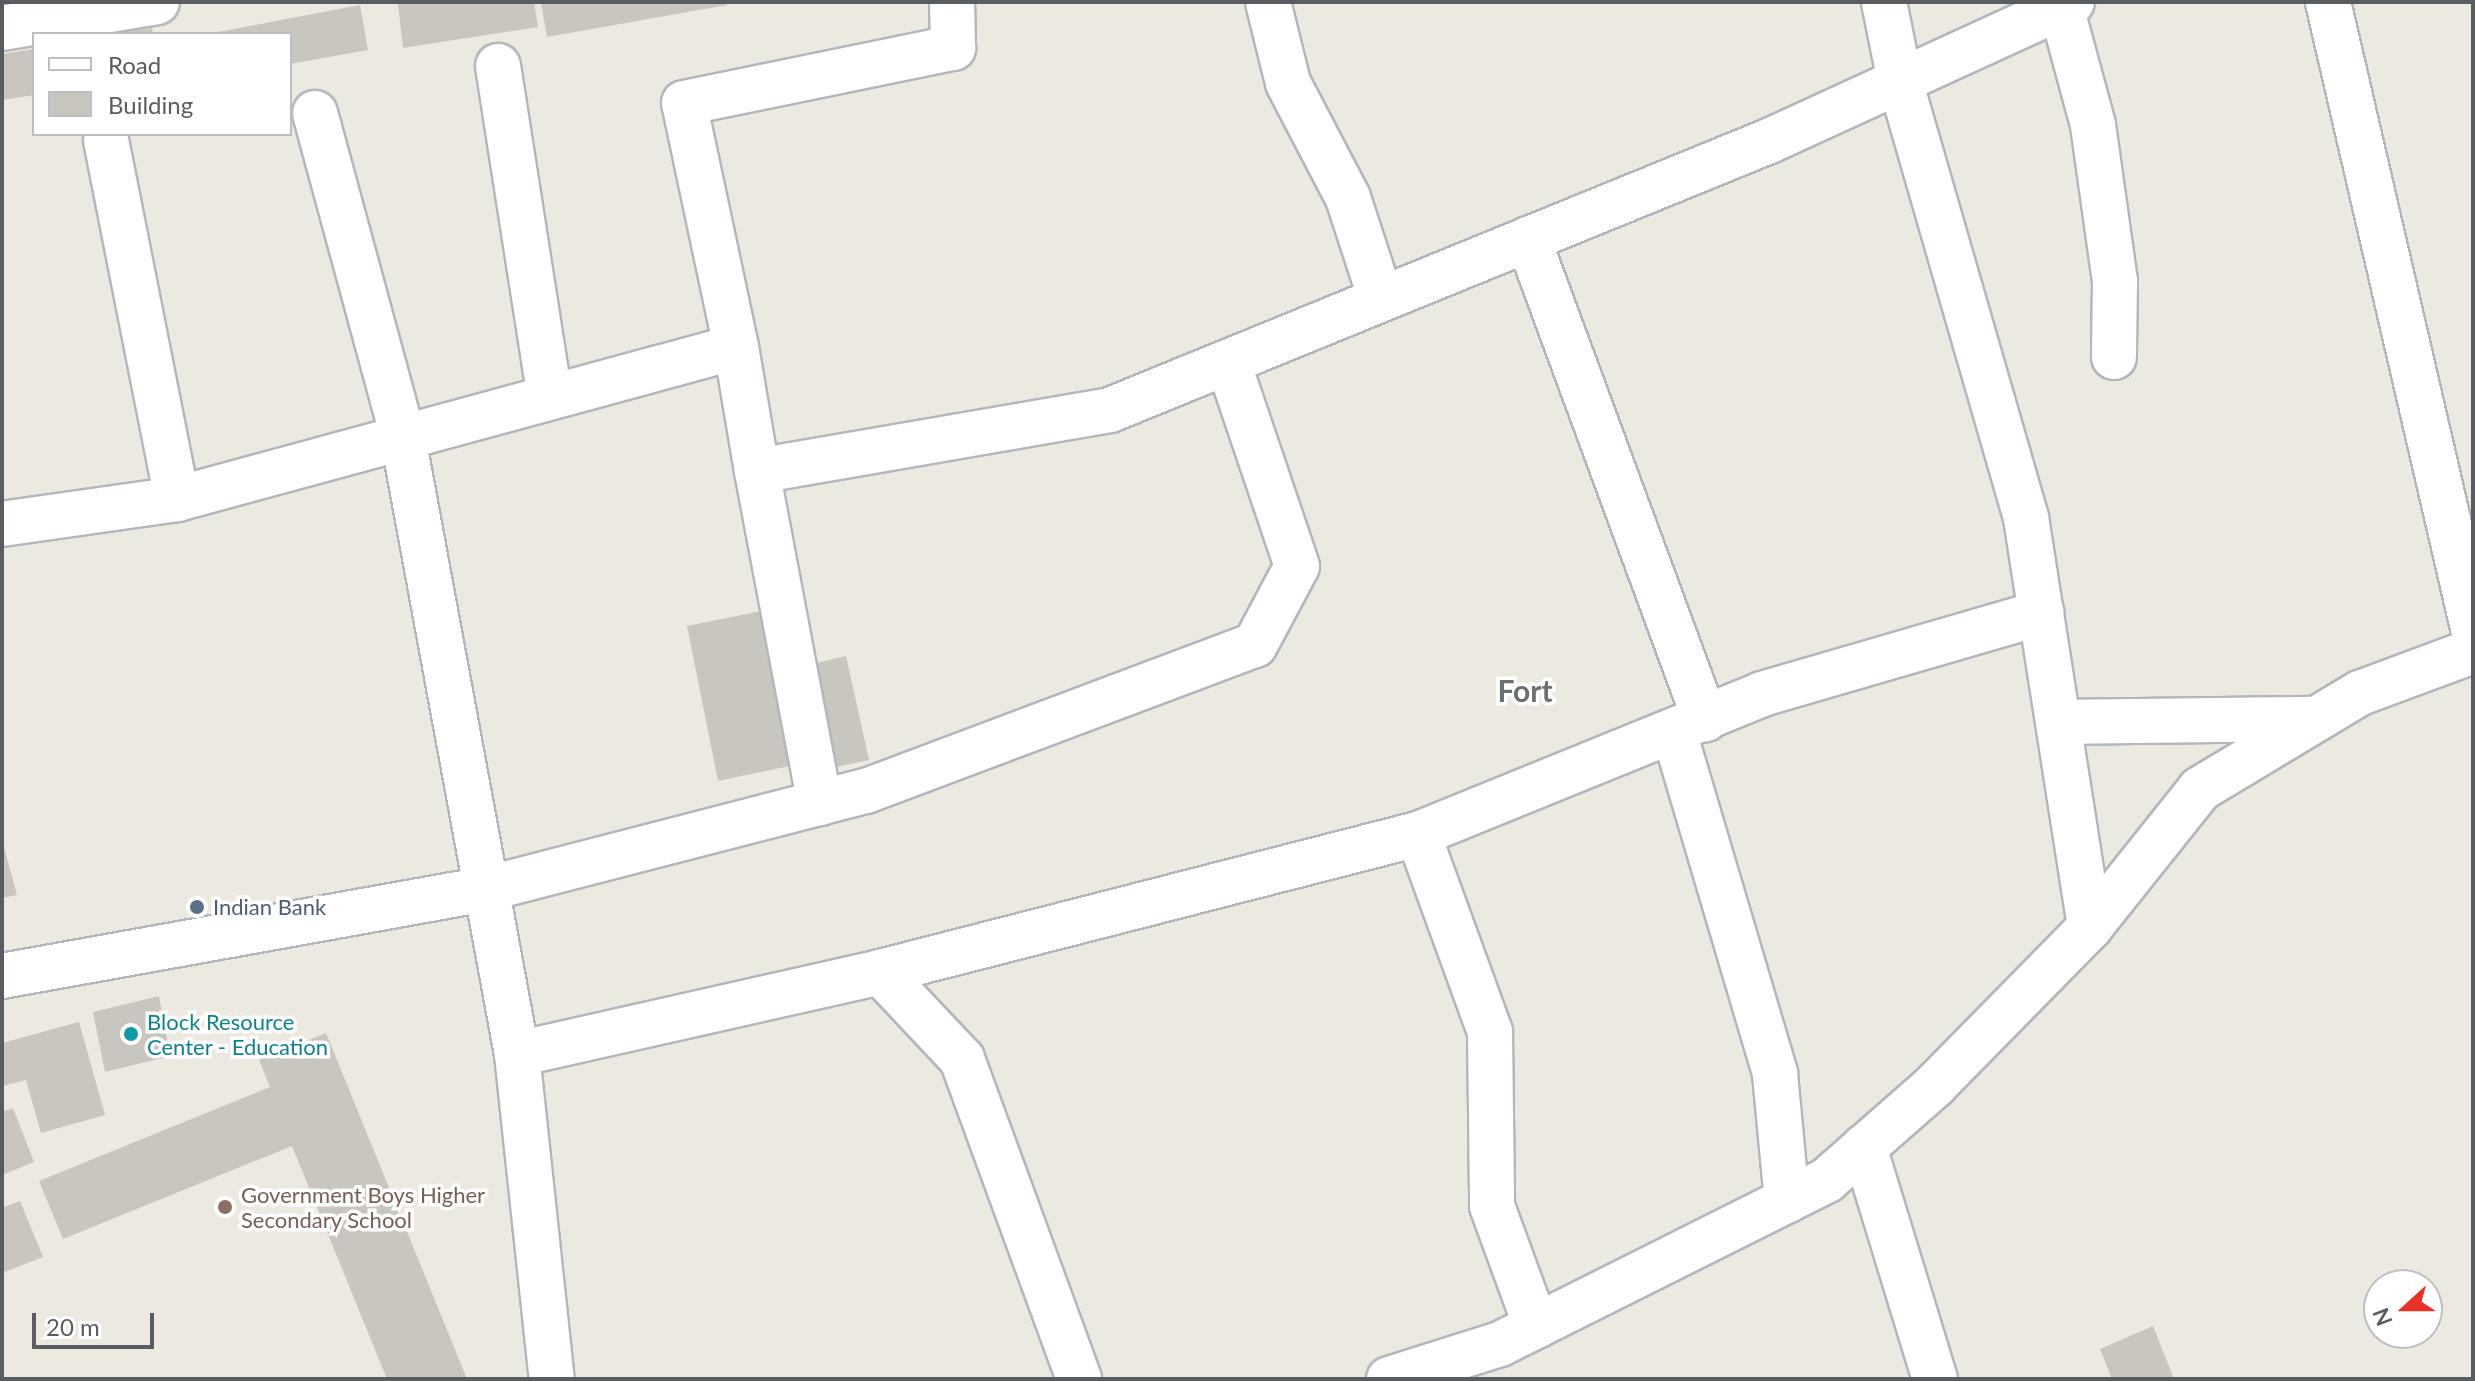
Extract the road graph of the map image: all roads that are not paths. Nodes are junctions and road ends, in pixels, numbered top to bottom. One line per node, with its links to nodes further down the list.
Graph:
1 (157, 2): 7 (street)
2 (952, 2): 14 (street)
3 (1268, 2): 13 (street)
4 (1884, 2): 9 (street)
5 (2328, 2): 23 (street)
6 (2066, 5): 9 (street); 15 (street)
7 (2, 28)
8 (498, 66): 17 (street)
9 (1900, 81): 12 (street); 22 (street)
10 (315, 113): 18 (street)
11 (106, 140): 20 (street)
12 (1528, 239): 13 (street); 27 (street)
13 (1381, 299): 16 (street)
14 (736, 347): 17 (street); 19 (street)
15 (2114, 357)
16 (1228, 362): 19 (street); 28 (street)
17 (550, 397): 18 (street)
18 (403, 438): 20 (street); 30 (street)
19 (757, 471): 28 (street)
20 (177, 499): 21 (street)
21 (2, 524)
22 (2041, 613): 26 (street); 27 (street)
23 (2473, 628)
24 (2473, 651): 25 (street)
25 (2317, 719): 26 (street); 31 (street)
26 (2058, 722): 31 (street)
27 (1690, 725): 29 (street); 36 (street)
28 (820, 803): 30 (street)
29 (1418, 834): 32 (street); 37 (street)
30 (486, 889): 33 (street); 34 (street)
31 (2090, 927): 35 (street)
32 (880, 972): 34 (street); 39 (street)
33 (2, 976)
34 (517, 1054): 38 (street)
35 (1864, 1147): 36 (street); 41 (street)
36 (1787, 1200): 37 (street)
37 (1536, 1326): 40 (street)
38 (552, 1379)
39 (1079, 1379)
40 (1389, 1379)
41 (1935, 1379)

